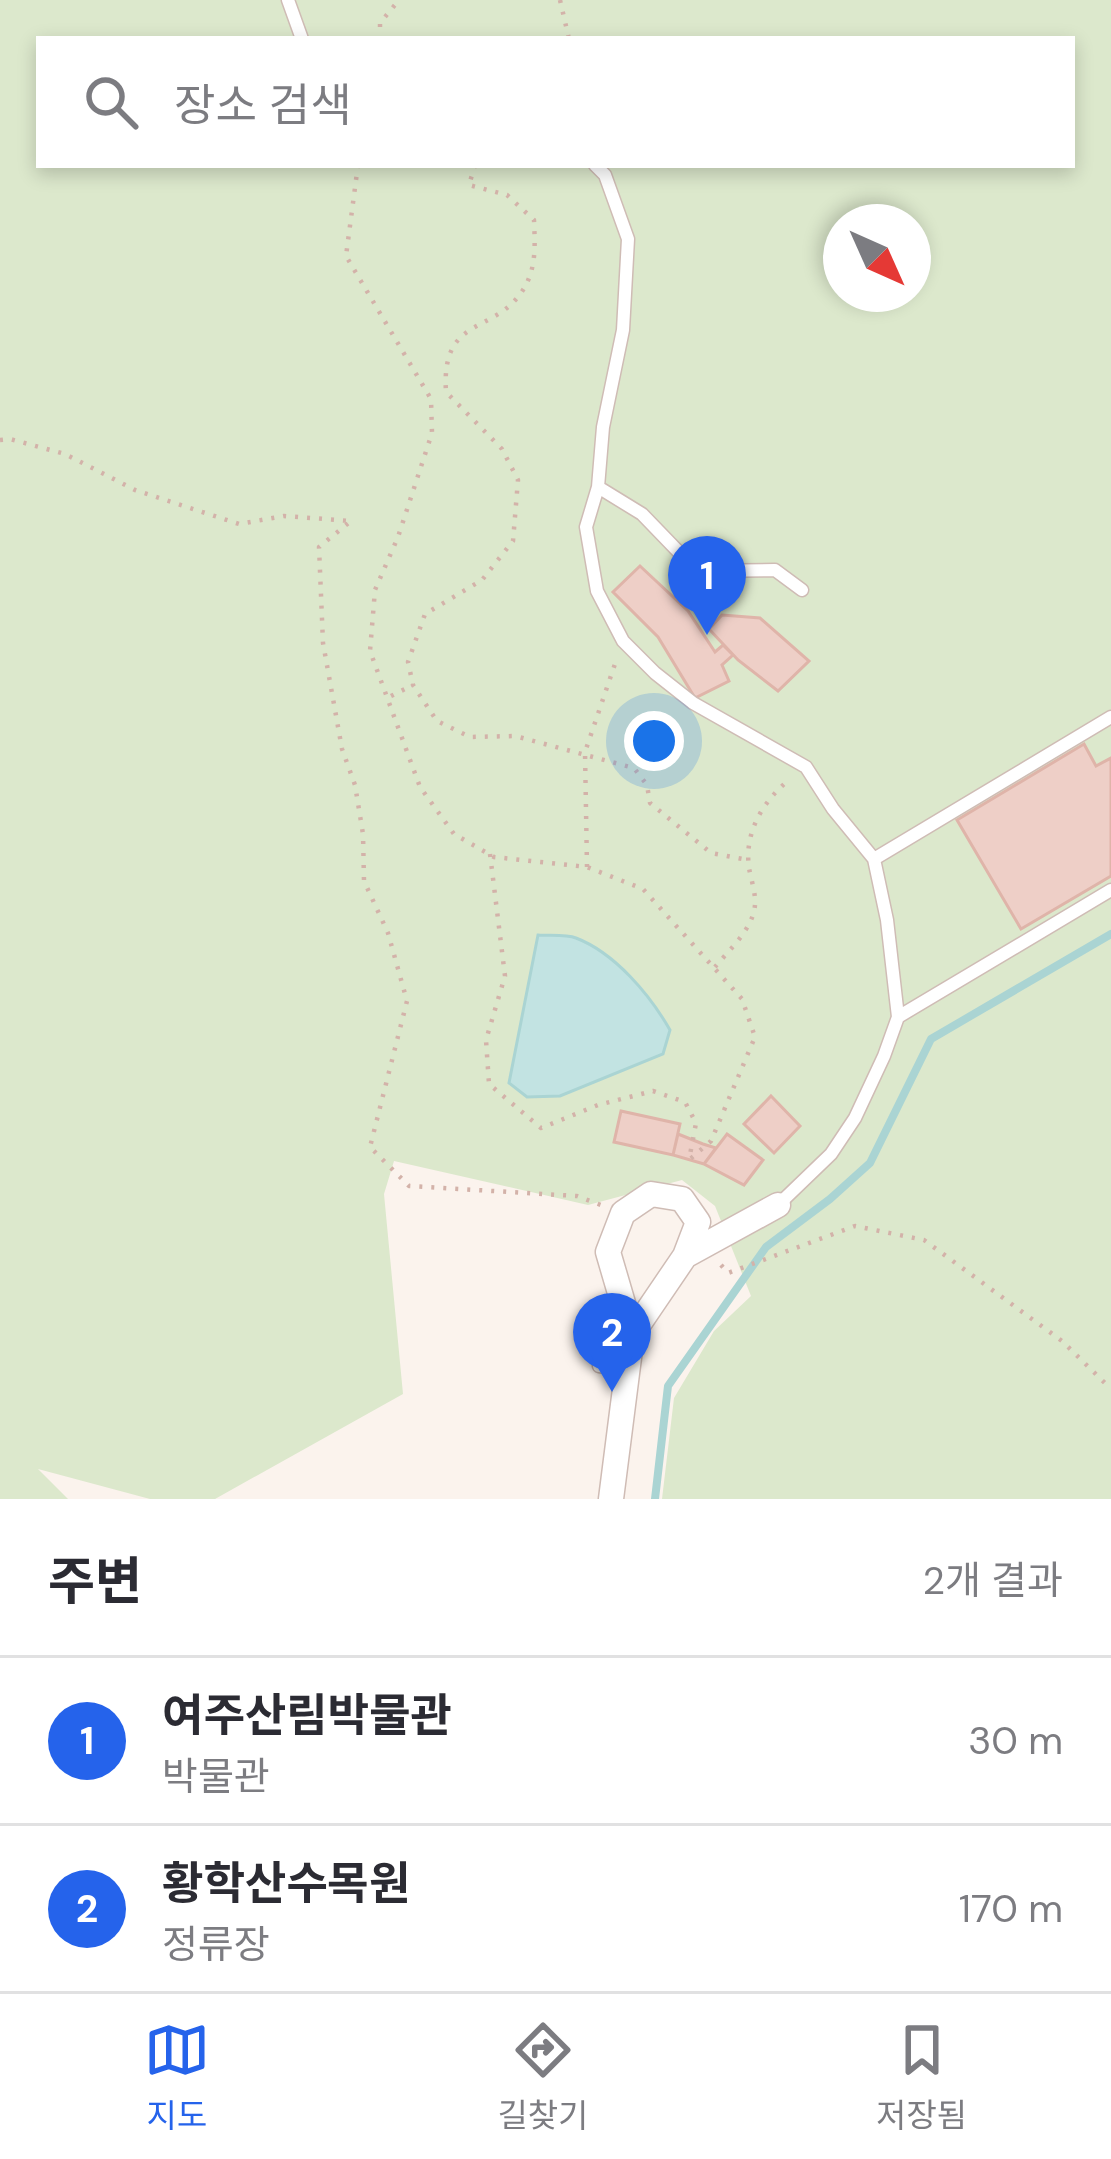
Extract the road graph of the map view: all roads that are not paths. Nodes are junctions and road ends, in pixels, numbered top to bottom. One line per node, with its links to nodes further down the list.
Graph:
1 (288, 0): 2 (lane)
2 (301, 36)
3 (598, 168): 4 (lane)
4 (598, 487): 5 (lane); 7 (lane)
5 (802, 590)
6 (1111, 717): 7 (lane)
7 (874, 859): 9 (lane)
8 (1111, 890): 9 (lane)
9 (898, 1017): 10 (lane)
10 (778, 1205): 11 (street)
11 (695, 1251): 12 (street); 12 (street)
12 (632, 1334): 14 (street)
13 (599, 1366): 14 (lane)
14 (630, 1370): 15 (street)
15 (611, 1499)

